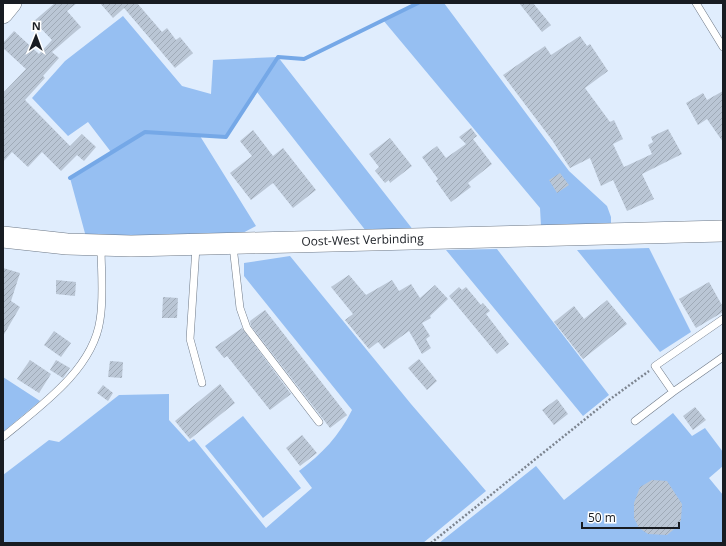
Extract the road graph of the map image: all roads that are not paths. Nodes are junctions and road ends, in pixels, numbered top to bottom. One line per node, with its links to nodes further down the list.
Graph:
1 (12, 3): 3 (main road)
2 (696, 3): 4 (lane)
3 (3, 14)
4 (723, 47)
5 (723, 231): 7 (main road, Oost-West Verbinding)
6 (3, 238): 9 (main road, Oost-West Verbinding)
7 (232, 244): 8 (main road, Oost-West Verbinding); 15 (lane)
8 (196, 245): 9 (main road, Oost-West Verbinding); 12 (lane)
9 (101, 246): 16 (lane)
10 (723, 319): 13 (lane)
11 (723, 358): 13 (lane)
12 (202, 383)
13 (673, 392): 14 (lane)
14 (635, 420)
15 (319, 422)
16 (3, 437)

